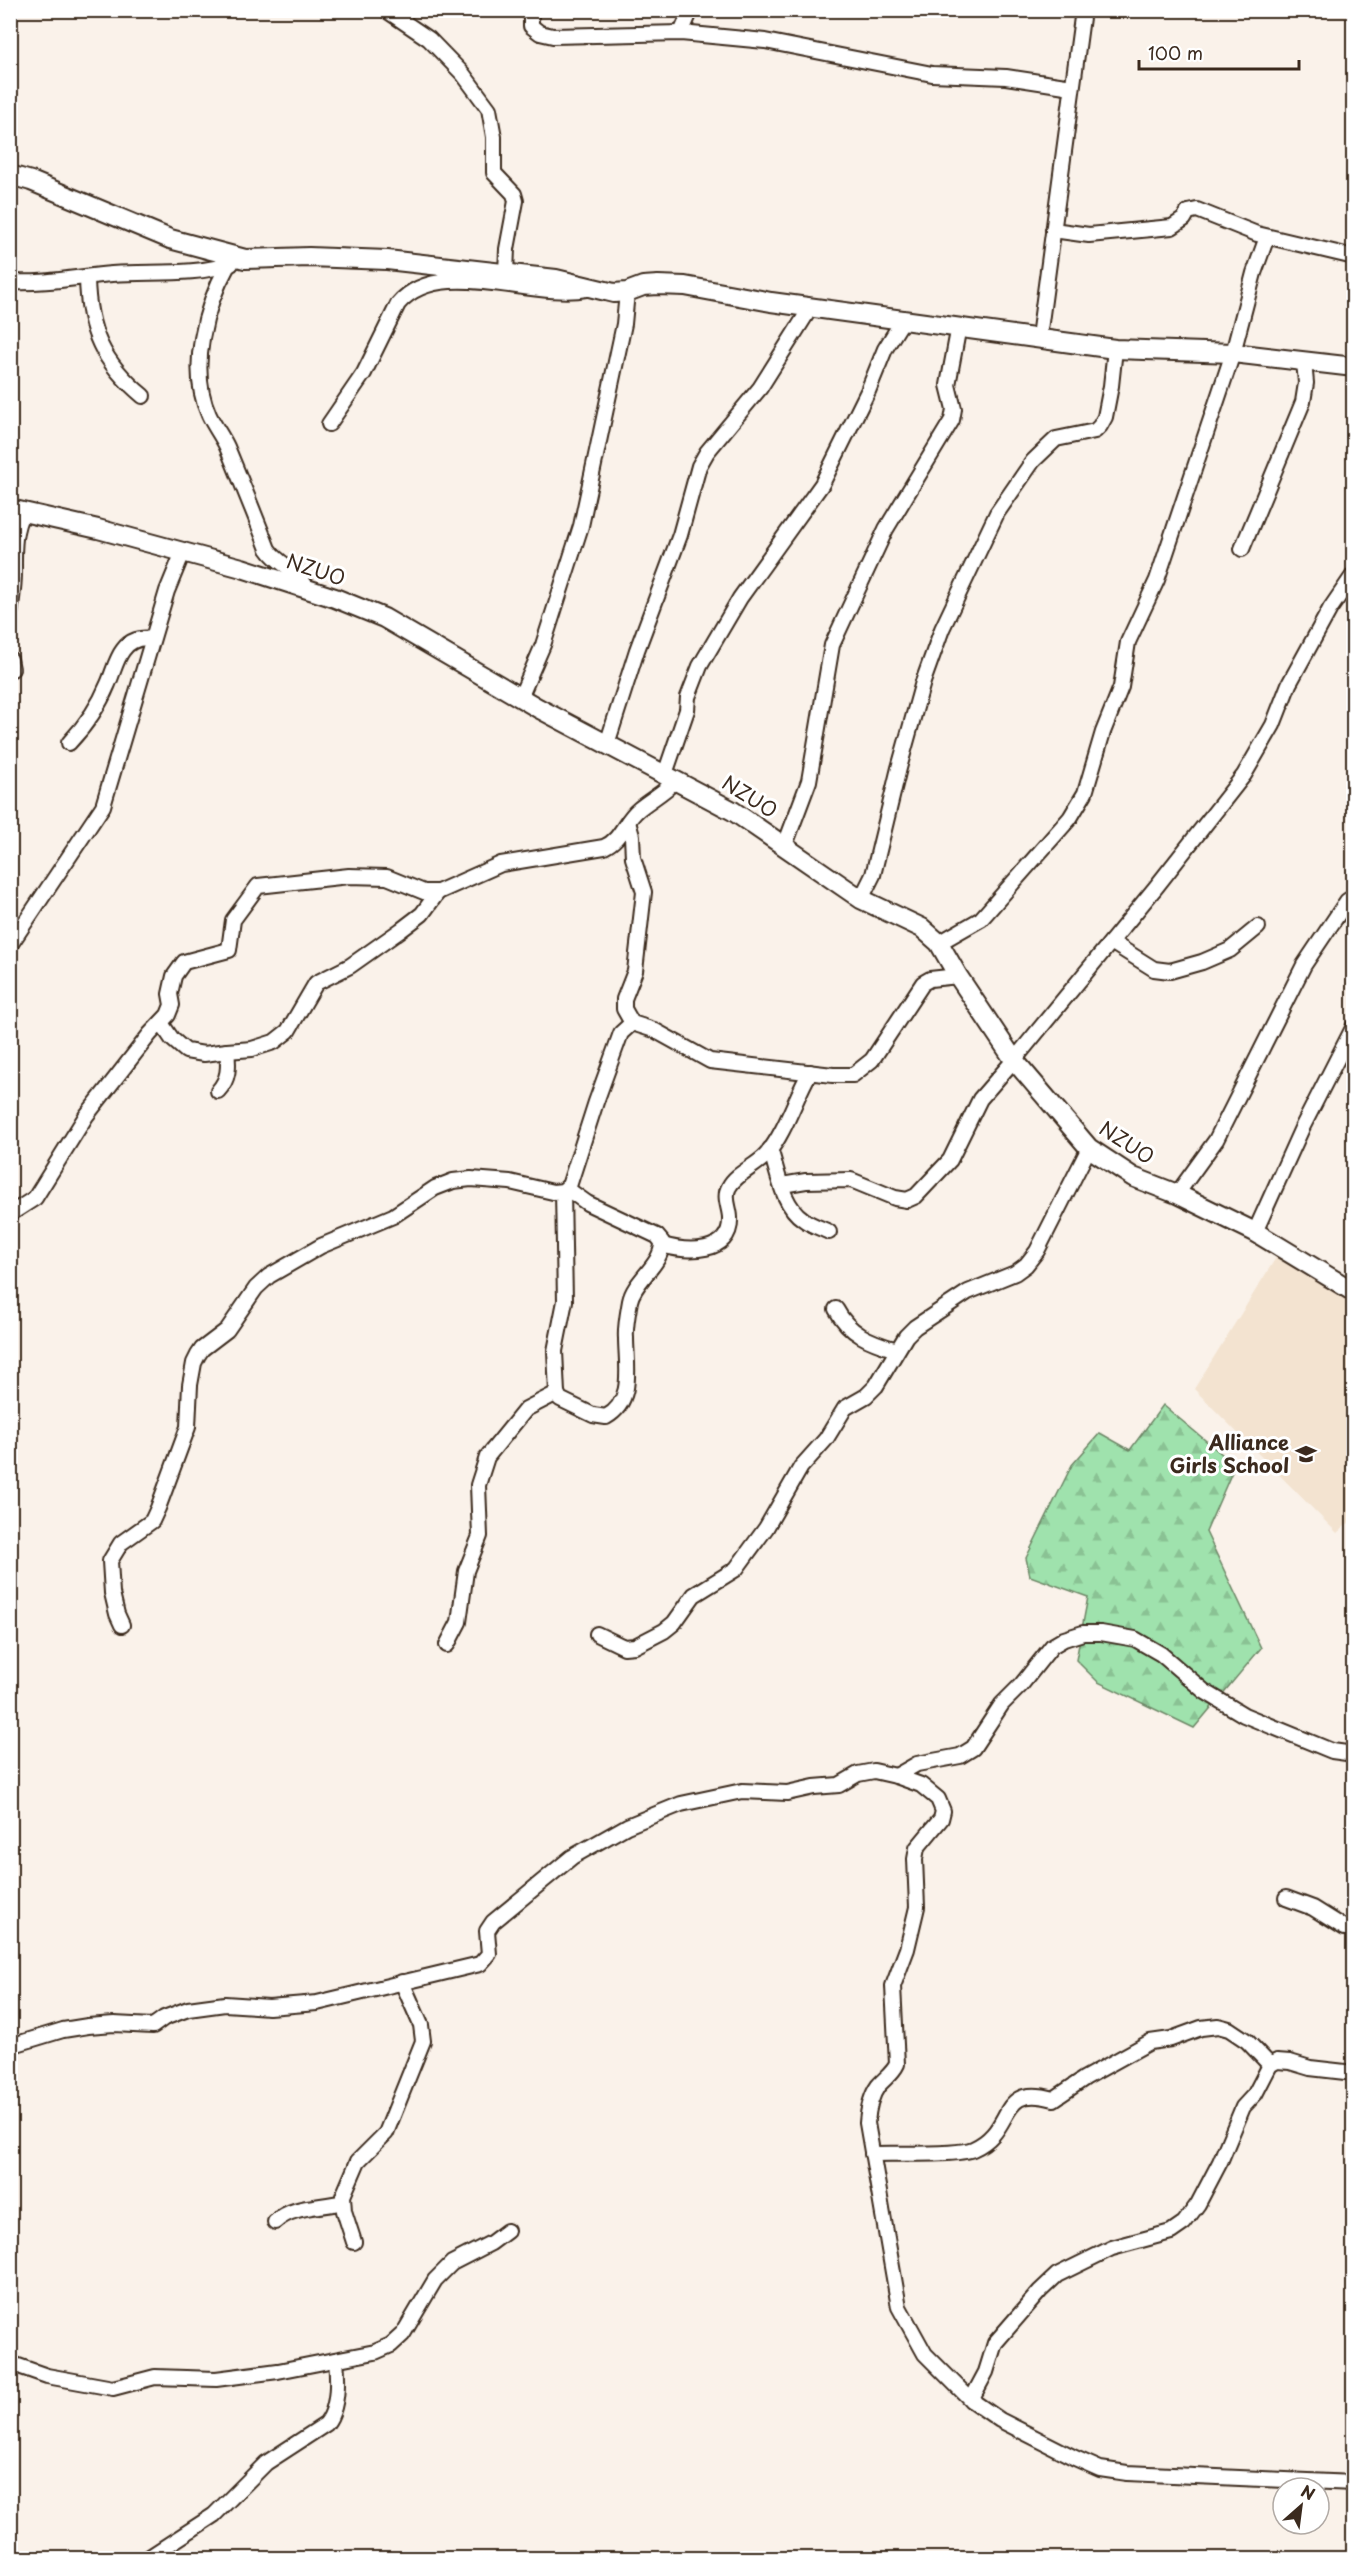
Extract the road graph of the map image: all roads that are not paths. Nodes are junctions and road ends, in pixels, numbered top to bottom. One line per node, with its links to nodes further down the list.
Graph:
1 (386, 10): 12 (street)
2 (531, 10): 5 (street)
3 (691, 10): 5 (street)
4 (1083, 10): 6 (street)
5 (681, 33): 6 (street)
6 (1072, 87): 8 (street)
7 (10, 175): 11 (street)
8 (1053, 230): 9 (street); 20 (street)
9 (1267, 237): 10 (street); 22 (street)
10 (1353, 257)
11 (236, 262): 12 (street); 13 (street); 31 (street)
12 (506, 273): 15 (street)
13 (87, 278): 14 (street); 25 (street)
14 (10, 282)
15 (589, 288): 16 (street); 26 (street)
16 (627, 292): 17 (street); 34 (street)
17 (811, 307): 18 (street); 36 (street)
18 (903, 320): 19 (street); 37 (street)
19 (958, 326): 20 (street); 39 (street)
20 (1039, 337): 21 (street)
21 (1115, 349): 22 (street); 42 (street)
22 (1233, 353): 23 (street); 45 (street)
23 (1304, 362): 24 (street); 28 (street)
24 (1353, 367)
25 (143, 396)
26 (329, 424)
27 (17, 511): 29 (street, NZUO); 32 (street)
28 (1242, 549)
29 (183, 552): 31 (street, NZUO); 33 (street)
30 (1353, 574): 44 (street)
31 (307, 589): 34 (street, NZUO)
32 (10, 614)
33 (152, 639): 35 (street); 46 (street)
34 (520, 698): 36 (street, NZUO)
35 (69, 743)
36 (607, 744): 37 (street, NZUO)
37 (671, 777): 38 (street); 39 (street, NZUO)
38 (628, 822): 40 (street); 49 (street)
39 (785, 845): 42 (street, NZUO)
40 (438, 892): 48 (street); 51 (street)
41 (1353, 896): 59 (street)
42 (861, 898): 45 (street, NZUO)
43 (1258, 927): 44 (street)
44 (1111, 942): 52 (street)
45 (939, 944): 47 (street, NZUO)
46 (10, 945)
47 (957, 976): 52 (street, NZUO); 53 (street)
48 (161, 1023): 51 (street); 60 (street)
49 (632, 1023): 53 (street); 58 (street)
50 (1353, 1026): 62 (street)
51 (226, 1052): 54 (street)
52 (1014, 1060): 55 (street, NZUO); 57 (street)
53 (810, 1072): 56 (street)
54 (218, 1092)
55 (1089, 1148): 59 (street, NZUO); 66 (street)
56 (770, 1149): 57 (street); 63 (street)
57 (782, 1185): 61 (street)
58 (565, 1190): 63 (street); 67 (street); 68 (street)
59 (1177, 1194): 62 (street, NZUO)
60 (10, 1214)
61 (829, 1232)
62 (1255, 1232): 64 (street, NZUO)
63 (662, 1245): 67 (street)
64 (1353, 1292)
65 (836, 1309): 66 (street)
66 (897, 1350): 69 (street)
67 (557, 1393): 70 (street)
68 (122, 1625)
69 (597, 1634)
70 (447, 1645)
71 (1353, 1754): 72 (street)
72 (896, 1776): 75 (street); 79 (street)
73 (1286, 1898): 74 (street)
74 (1353, 1928)
75 (402, 1982): 76 (street); 80 (street)
76 (10, 2046)
77 (1270, 2065): 78 (street); 79 (street); 86 (street)
78 (1353, 2073)
79 (872, 2154): 86 (street)
80 (343, 2202): 81 (street); 83 (street)
81 (276, 2222)
82 (507, 2231): 84 (street)
83 (354, 2242)
84 (336, 2360): 85 (street); 88 (street)
85 (10, 2364)
86 (971, 2400): 87 (street)
87 (1353, 2483)
88 (148, 2559)

